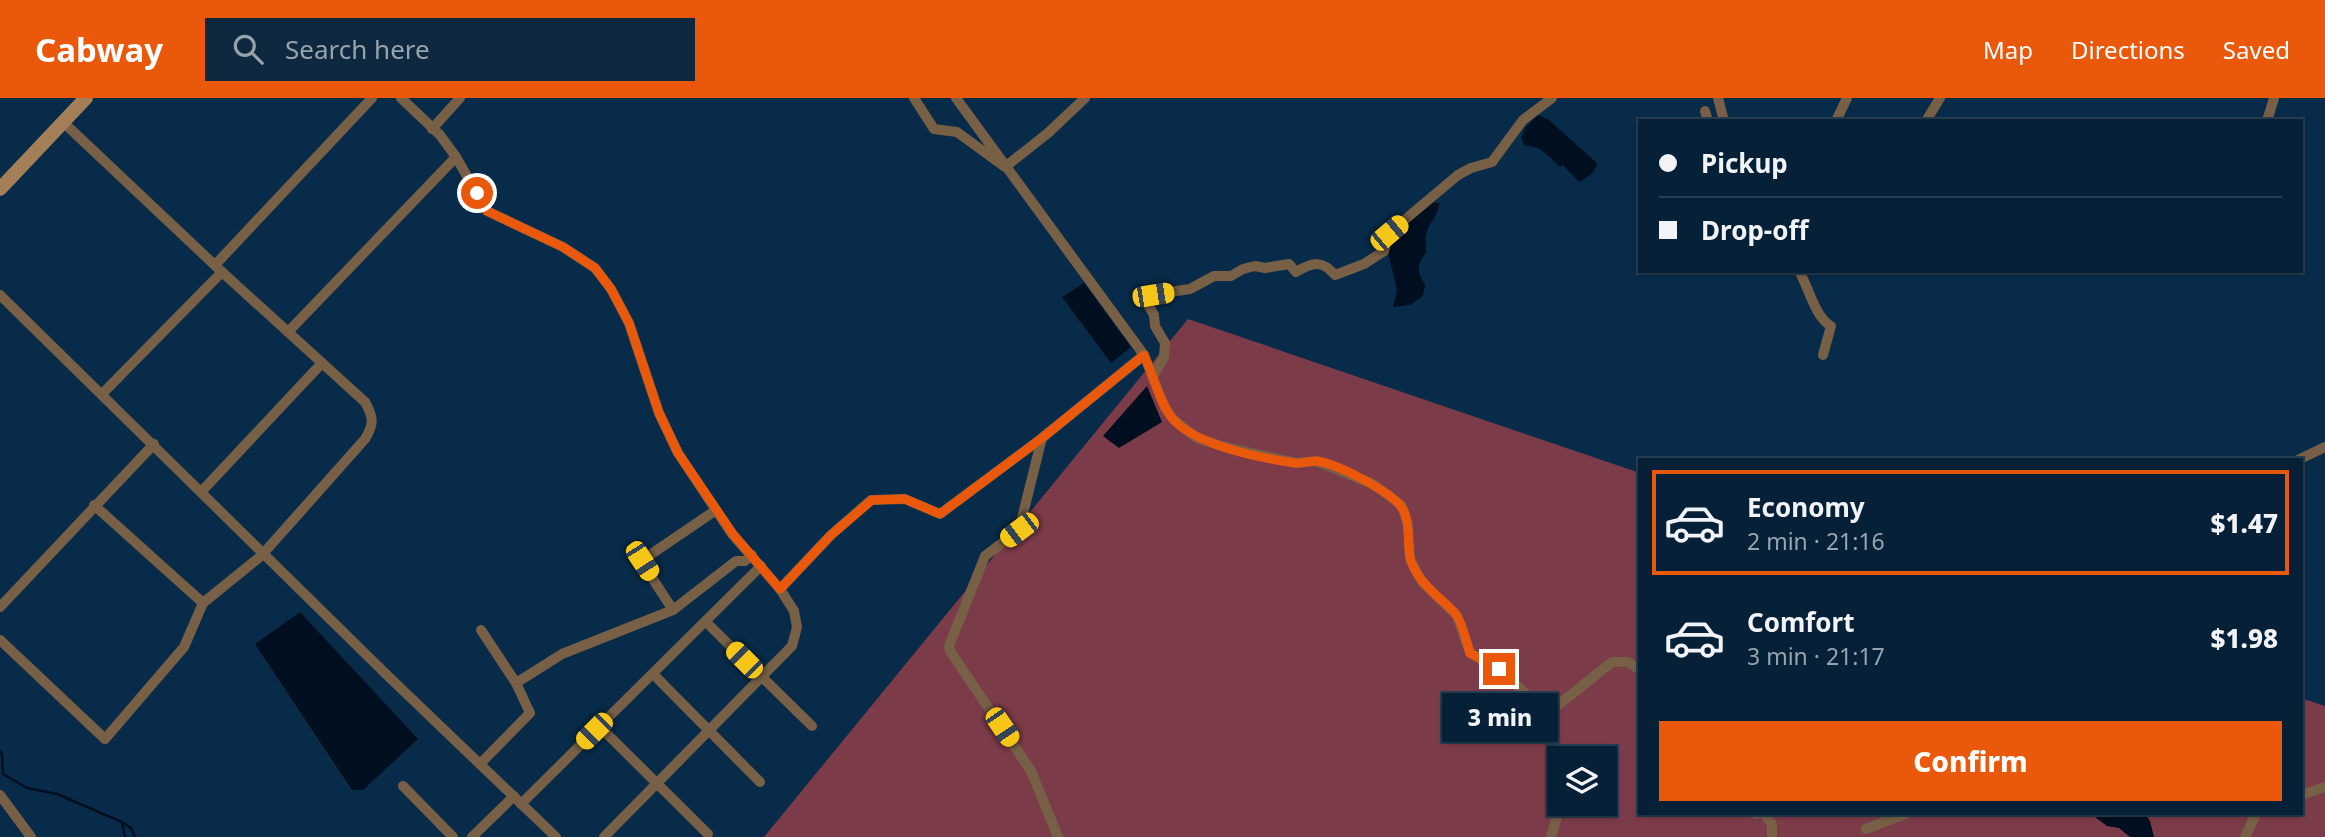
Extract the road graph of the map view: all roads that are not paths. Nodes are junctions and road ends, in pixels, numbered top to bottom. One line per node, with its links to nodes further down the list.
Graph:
1 (86, 98): 17 (street)
2 (372, 98): 22 (street)
3 (401, 98): 18 (street)
4 (460, 98): 18 (street)
5 (914, 98): 20 (street)
6 (956, 98): 20 (street)
7 (1085, 98): 20 (street)
8 (1552, 98): 29 (street)
9 (1718, 98): 13 (street)
10 (1847, 98): 14 (street)
11 (1940, 98): 15 (street)
12 (2274, 98): 16 (street)
13 (1723, 119)
14 (1837, 119)
15 (1927, 119)
16 (2268, 119)
17 (63, 122): 21 (street); 22 (street)
18 (432, 129): 19 (street)
19 (456, 157): 25 (street); 37 (street)
20 (1005, 167): 26 (street)
21 (0, 189)
22 (218, 269): 25 (street); 30 (street)
23 (1800, 273): 27 (street)
24 (0, 295): 30 (street)
25 (288, 332): 28 (street)
26 (1144, 355): 29 (street); 31 (street)
27 (1823, 355)
28 (322, 363): 35 (street); 38 (street)
29 (1153, 376): 48 (street)
30 (102, 394): 32 (street)
31 (1042, 438): 41 (street); 74 (street)
32 (153, 444): 35 (street); 36 (street)
33 (2325, 447): 34 (street)
34 (2302, 458)
35 (202, 491): 38 (street)
36 (94, 505): 42 (street); 43 (street)
37 (716, 510): 39 (street); 44 (street)
38 (264, 552): 42 (street); 55 (street)
39 (752, 555): 40 (street); 44 (street)
40 (761, 566): 41 (street); 62 (street)
41 (780, 589): 50 (street)
42 (203, 603): 47 (street)
43 (0, 607)
44 (673, 610): 51 (street)
45 (709, 625): 50 (street)
46 (481, 630): 51 (street)
47 (0, 640)
48 (1638, 669)
49 (655, 676): 54 (street)
50 (762, 677): 52 (street); 54 (street)
51 (516, 683): 55 (street)
52 (812, 726)
53 (602, 729): 57 (street)
54 (708, 731): 56 (street); 57 (street)
55 (480, 764): 62 (street)
56 (760, 782)
57 (656, 784): 68 (street); 73 (street)
58 (403, 786): 70 (street)
59 (2325, 787): 60 (street)
60 (2303, 794)
61 (0, 795): 69 (street)
62 (517, 800): 71 (street); 72 (street)
63 (1764, 815): 76 (street)
64 (1902, 815): 67 (street)
65 (2256, 815): 77 (street)
66 (1557, 816): 75 (street)
67 (1866, 829)
68 (708, 834)
69 (32, 837)
70 (453, 837)
71 (472, 837)
72 (556, 837)
73 (604, 837)
74 (1058, 837)
75 (1551, 837)
76 (1772, 837)
77 (2245, 837)

